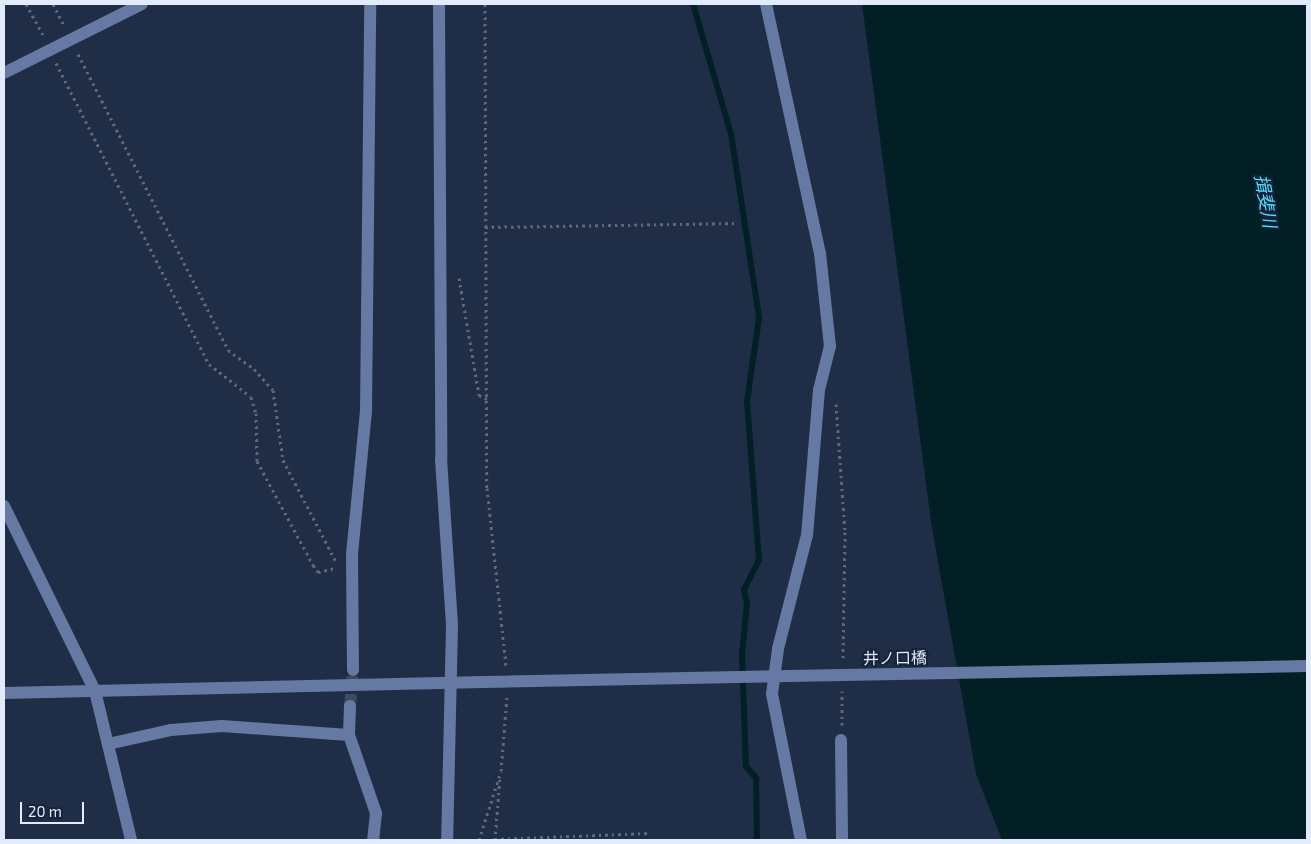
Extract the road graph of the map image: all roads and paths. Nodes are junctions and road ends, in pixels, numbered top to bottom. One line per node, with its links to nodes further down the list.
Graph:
1 (26, 4): 9 (path)
2 (53, 4): 8 (path)
3 (142, 4): 8 (street)
4 (370, 4): 17 (street)
5 (439, 4): 23 (street)
6 (484, 4): 12 (path)
7 (766, 4): 38 (street)
8 (70, 40): 9 (street); 18 (path)
9 (50, 50): 10 (street); 18 (path)
10 (4, 73)
11 (737, 223): 12 (path)
12 (485, 227): 14 (path)
13 (457, 268): 14 (path)
14 (487, 399): 21 (path)
15 (836, 399): 19 (path)
16 (4, 506): 25 (street)
17 (352, 565): 18 (path); 22 (street)
18 (339, 568)
19 (844, 612)
20 (1307, 666): 23 (street, 井ノ口橋, bridge)
21 (506, 669)
22 (353, 670)
23 (451, 683): 25 (street, 井ノ口橋); 35 (street)
24 (507, 688): 31 (path)
25 (95, 691): 26 (street, 井ノ口橋); 30 (street)
26 (4, 692)
27 (350, 706): 28 (street)
28 (350, 735): 30 (street); 34 (street)
29 (841, 740): 39 (street)
30 (108, 744): 33 (street)
31 (500, 771): 36 (path); 37 (path)
32 (650, 833): 37 (path)
33 (131, 840)
34 (373, 840)
35 (447, 840)
36 (479, 840)
37 (495, 840)
38 (801, 840)
39 (842, 840)

